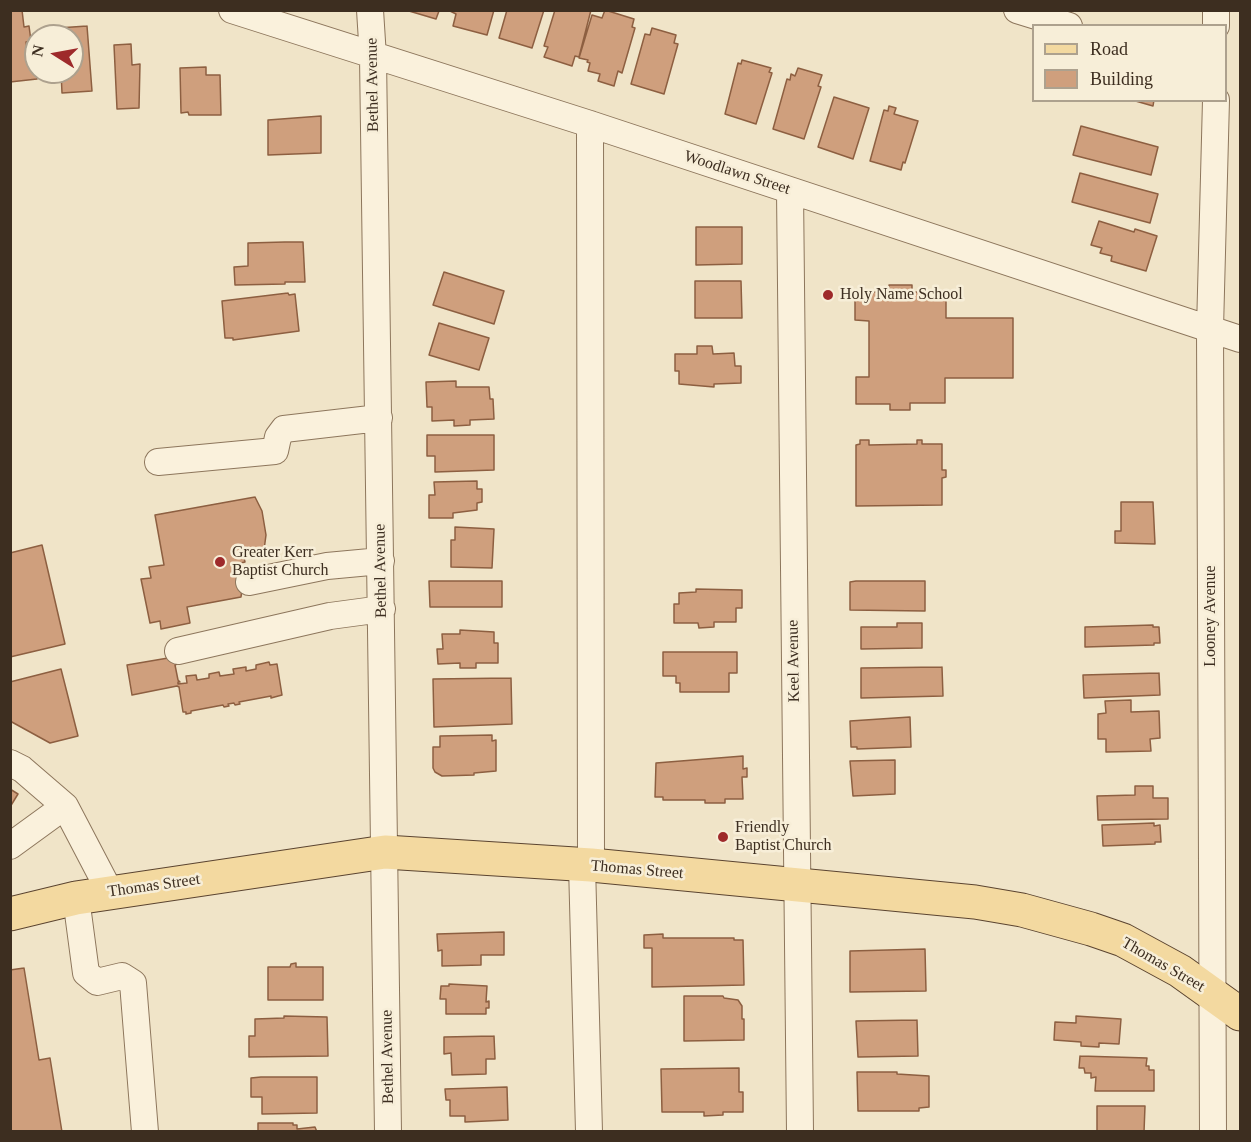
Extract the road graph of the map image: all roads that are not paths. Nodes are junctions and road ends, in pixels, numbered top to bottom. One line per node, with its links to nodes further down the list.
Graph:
1 (232, 10): 5 (street, Woodlawn Street)
2 (370, 10): 5 (street, Bethel Avenue)
3 (1017, 10): 4 (street)
4 (1062, 24)
5 (373, 57): 7 (street, Woodlawn Street); 11 (street, Bethel Avenue)
6 (1216, 102): 9 (street, Looney Avenue)
7 (590, 124): 8 (street, Woodlawn Street); 21 (street)
8 (790, 191): 9 (street, Woodlawn Street); 22 (street, Keel Avenue)
9 (1210, 330): 10 (street, Woodlawn Street); 26 (street, Looney Avenue)
10 (1240, 339)
11 (379, 418): 12 (street); 13 (street, Bethel Avenue)
12 (158, 462)
13 (381, 561): 14 (street); 15 (street, Bethel Avenue)
14 (249, 582)
15 (382, 609): 16 (street); 20 (street, Bethel Avenue)
16 (178, 651)
17 (10, 764): 18 (street)
18 (65, 806): 19 (street); 23 (street)
19 (10, 846)
20 (385, 852): 21 (main road, Thomas Street); 23 (main road, Thomas Street); 29 (street, Bethel Avenue)
21 (586, 865): 22 (main road, Thomas Street); 30 (street)
22 (796, 884): 26 (main road, Thomas Street); 31 (street, Keel Avenue)
23 (110, 892): 24 (main road, Thomas Street)
24 (76, 898): 25 (main road, Thomas Street); 28 (street)
25 (10, 914)
26 (1212, 993): 27 (main road, Thomas Street); 32 (street, Looney Avenue)
27 (1240, 1014)
28 (145, 1131)
29 (388, 1131)
30 (589, 1131)
31 (800, 1131)
32 (1213, 1131)

